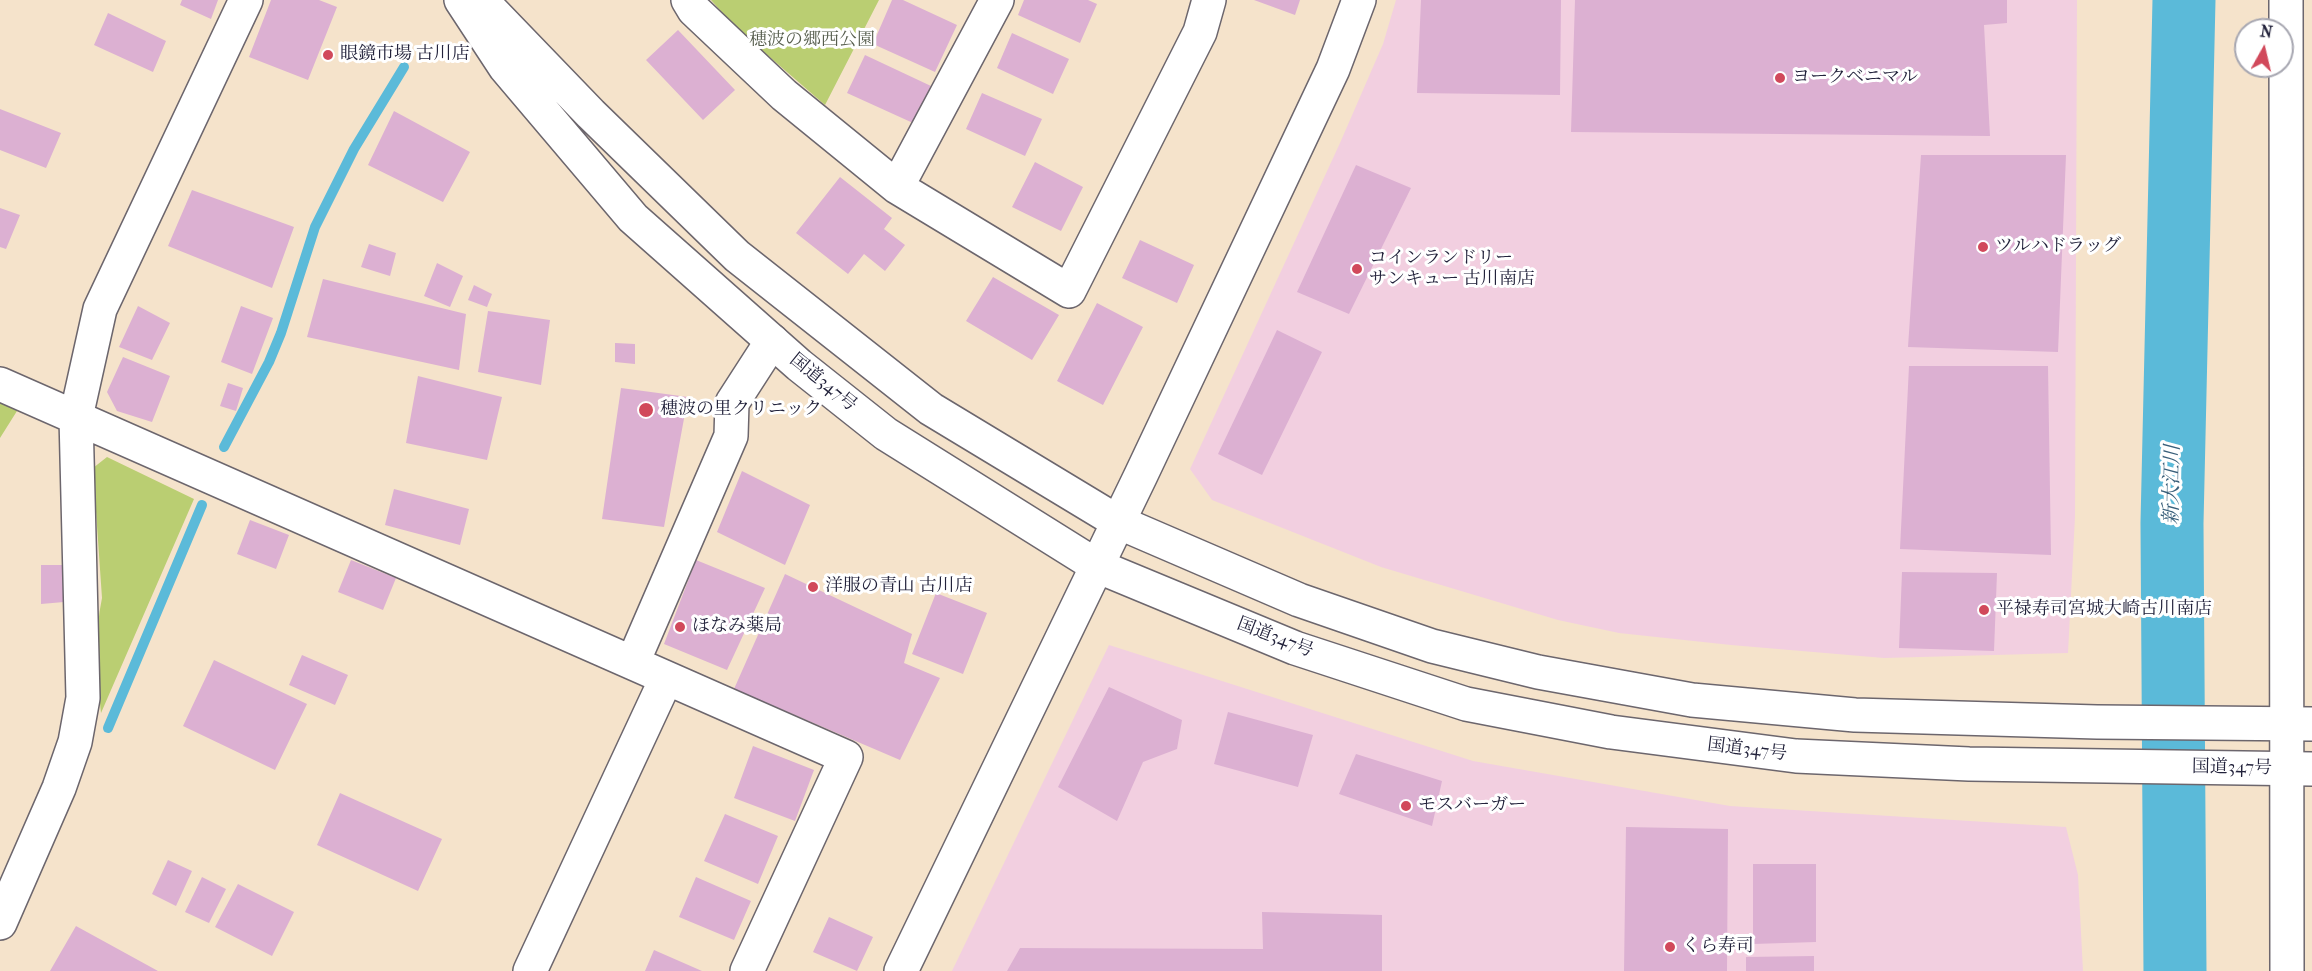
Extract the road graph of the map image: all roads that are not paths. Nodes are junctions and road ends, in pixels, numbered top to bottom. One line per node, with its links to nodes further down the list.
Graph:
1 (246, 0): 12 (main road)
2 (461, 0): 10 (main road, 国道347号)
3 (481, 0): 13 (main road)
4 (688, 0): 9 (main road)
5 (997, 0): 9 (main road)
6 (1209, 0): 9 (main road)
7 (1359, 0): 13 (main road)
8 (2286, 0): 17 (main road)
9 (897, 187)
10 (772, 341): 14 (main road, 国道347号); 15 (main road)
11 (0, 384): 12 (main road)
12 (76, 417): 15 (main road); 19 (main road)
13 (1118, 522): 14 (main road); 17 (main road)
14 (1096, 566): 18 (main road, 国道347号); 22 (main road)
15 (633, 662): 16 (main road)
16 (666, 679): 20 (main road); 21 (main road)
17 (2299, 724): 18 (main road)
18 (2299, 769): 23 (main road)
19 (0, 923)
20 (530, 971)
21 (747, 971)
22 (901, 971)
23 (2287, 971)

